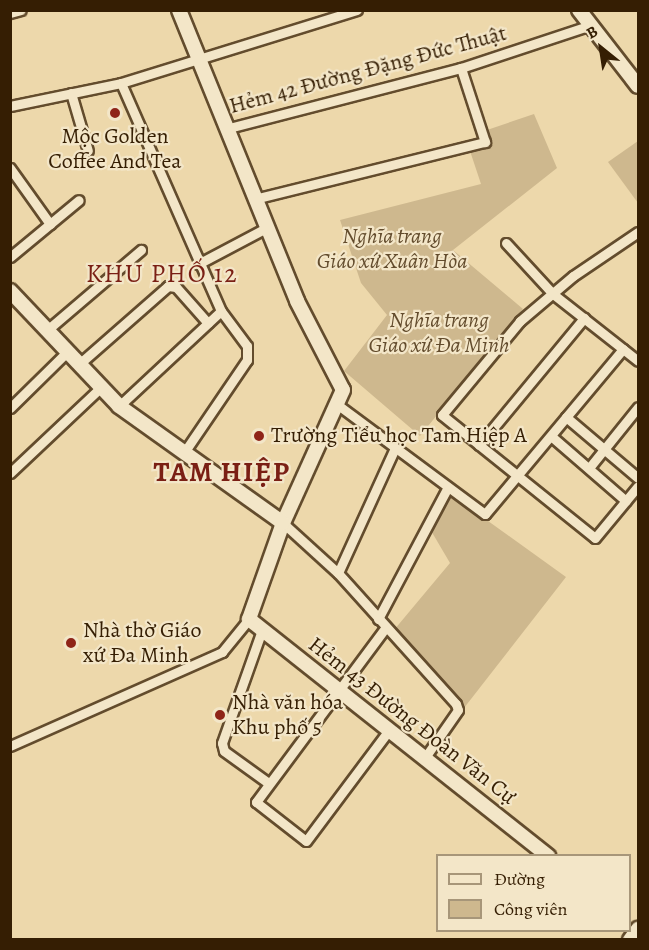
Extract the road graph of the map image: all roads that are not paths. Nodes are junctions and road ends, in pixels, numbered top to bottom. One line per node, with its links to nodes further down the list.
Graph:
1 (21, 10): 5 (street)
2 (179, 10): 7 (street)
3 (357, 10): 7 (street)
4 (579, 10): 6 (street)
5 (10, 13)
6 (591, 25): 8 (street, Hẻm 42 Đường Đặng Đức Thuật); 10 (street)
7 (198, 60): 9 (street); 13 (street)
8 (461, 68): 13 (street, Hẻm 42 Đường Đặng Đức Thuật); 16 (street)
9 (121, 83): 11 (street); 24 (street)
10 (639, 86)
11 (70, 93): 12 (street); 14 (street)
12 (10, 106)
13 (225, 129): 16 (street)
14 (88, 151)
15 (10, 168): 18 (street)
16 (254, 199): 19 (street)
17 (78, 200): 18 (street)
18 (50, 224): 23 (street)
19 (266, 228): 24 (street); 36 (street)
20 (639, 232): 26 (street)
21 (506, 243): 26 (street)
22 (141, 250): 30 (street)
23 (10, 257)
24 (198, 264): 27 (street)
25 (10, 291): 30 (street)
26 (553, 294): 28 (street); 42 (street)
27 (221, 311): 29 (street); 45 (street)
28 (584, 318): 31 (street); 42 (street)
29 (208, 323): 34 (street); 37 (street)
30 (46, 331): 32 (street)
31 (623, 349): 33 (street); 40 (street)
32 (66, 353): 34 (street); 39 (street)
33 (639, 361)
34 (78, 365): 35 (street)
35 (99, 389): 37 (street); 47 (street)
36 (338, 405): 43 (street); 53 (street)
37 (119, 406): 45 (street)
38 (639, 407): 44 (street)
39 (10, 408)
40 (566, 417): 41 (street); 44 (street)
41 (551, 436): 46 (street); 48 (street)
42 (479, 445): 48 (street)
43 (396, 448): 51 (street); 54 (street)
44 (604, 449): 46 (street); 49 (street)
45 (183, 454): 53 (street)
46 (589, 468): 52 (street)
47 (10, 472)
48 (517, 476): 51 (street); 52 (street)
49 (639, 478)
50 (639, 486): 52 (street)
51 (448, 487): 55 (street)
52 (626, 501)
53 (283, 523): 54 (street); 56 (street)
54 (338, 573): 55 (street)
55 (378, 618): 57 (street)
56 (249, 619): 58 (street, Hẻm 43 Đường Đoàn Văn Cự); 61 (street)
57 (386, 627): 59 (street); 62 (street)
58 (262, 630): 59 (street, Hẻm 43 Đường Đoàn Văn Cự); 63 (street)
59 (340, 689): 60 (street, Hẻm 43 Đường Đoàn Văn Cự); 63 (street)
60 (389, 730): 62 (street, Hẻm 43 Đường Đoàn Văn Cự); 63 (street)
61 (10, 746)
62 (424, 759): 64 (street, Hẻm 43 Đường Đoàn Văn Cự)
63 (267, 782)
64 (547, 854)
65 (639, 927): 66 (street)
66 (630, 939)

